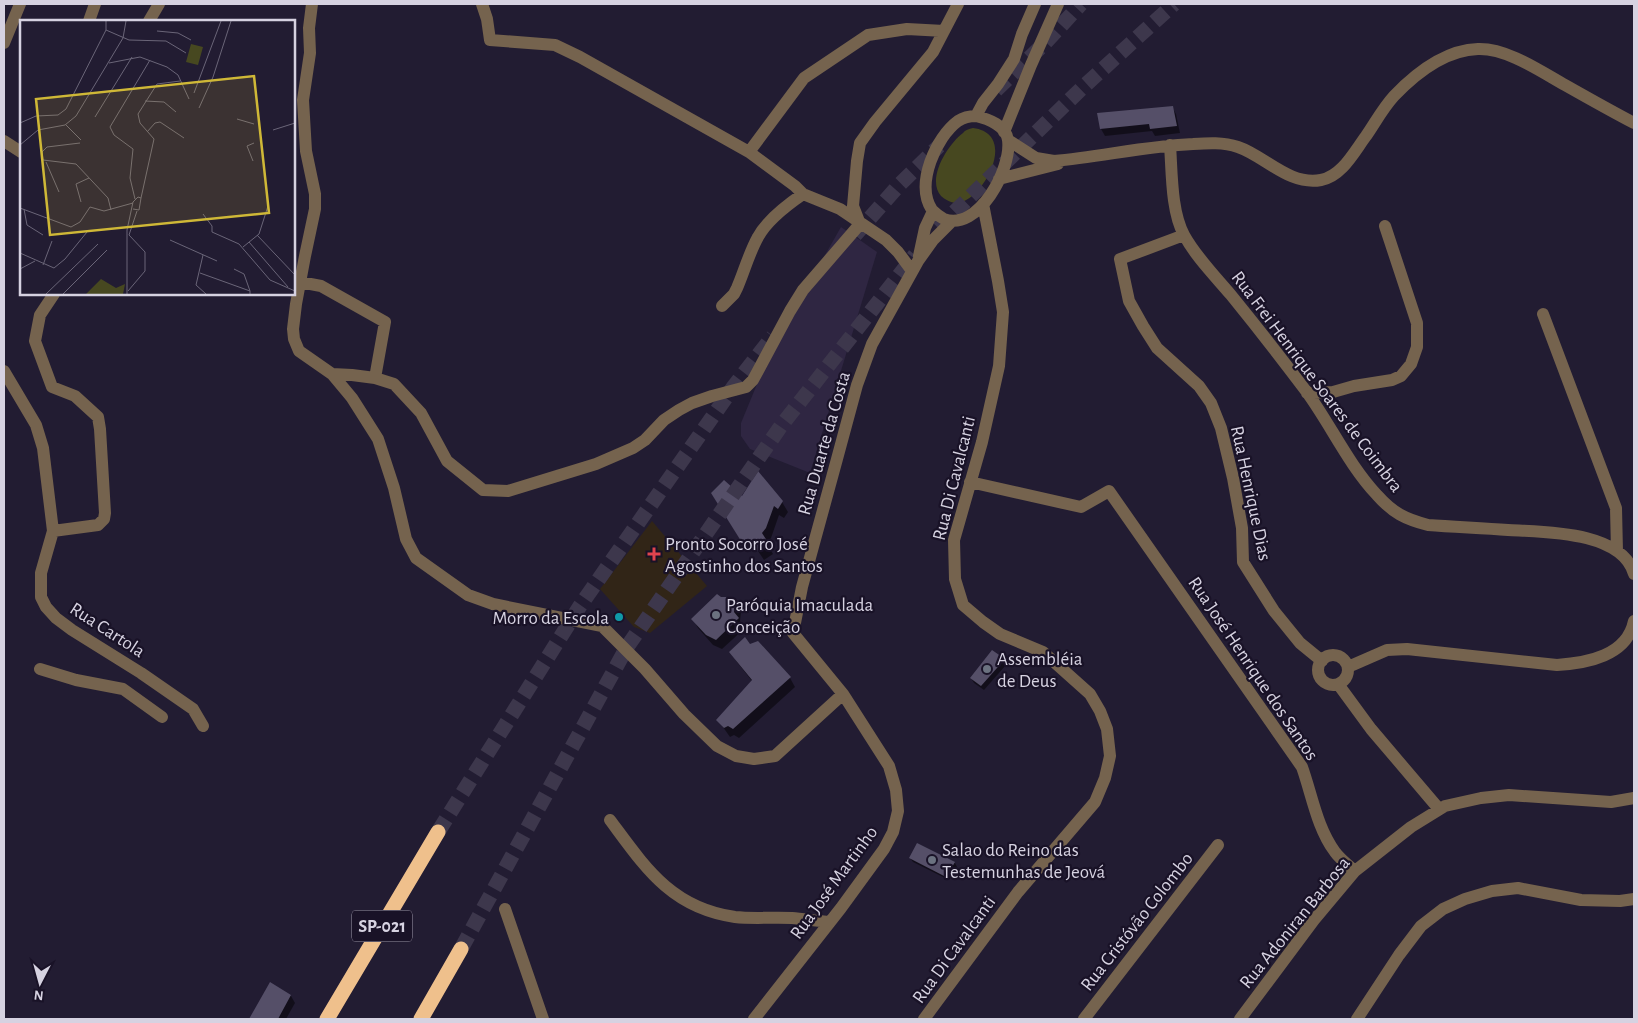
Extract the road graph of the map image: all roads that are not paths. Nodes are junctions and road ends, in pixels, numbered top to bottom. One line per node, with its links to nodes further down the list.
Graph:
1 (20, 4): 12 (street)
2 (95, 4): 9 (street)
3 (159, 4): 10 (street)
4 (312, 4): 30 (street)
5 (482, 4): 19 (street)
6 (958, 4): 11 (street)
7 (1035, 4): 13 (street)
8 (1058, 4): 15 (street)
9 (89, 20)
10 (150, 20)
11 (944, 31): 19 (street); 26 (street)
12 (4, 43)
13 (976, 116): 15 (street); 24 (street)
14 (1634, 123): 17 (street)
15 (1006, 136): 20 (street); 21 (street)
16 (4, 140): 18 (street)
17 (1170, 145): 20 (street); 28 (street, Rua Frei Henrique Soares de Coimbra)
18 (20, 149)
19 (749, 152): 22 (street)
20 (1072, 160): 21 (street)
21 (999, 179): 23 (street)
22 (803, 194): 26 (street); 32 (street)
23 (983, 204): 25 (street); 38 (street, Rua Di Cavalcanti)
24 (933, 211): 25 (street); 29 (street, Rua Duarte da Costa)
25 (952, 221): 29 (street, Rua Duarte da Costa)
26 (860, 224): 29 (street); 36 (street)
27 (1385, 226): 37 (street)
28 (1184, 235): 37 (street, Rua Frei Henrique Soares de Coimbra); 44 (street, Rua Henrique Dias)
29 (915, 266): 43 (street, Rua Duarte da Costa)
30 (300, 282): 35 (street); 36 (street)
31 (53, 295): 39 (street)
32 (722, 306)
33 (1543, 314): 40 (street)
34 (4, 371): 39 (street, Rua Cartola)
35 (332, 374): 36 (street); 48 (street)
36 (375, 378)
37 (1307, 393): 40 (street, Rua Frei Henrique Soares de Coimbra)
38 (970, 482): 56 (street, Rua José Henrique dos Santos); 65 (street, Rua Di Cavalcanti)
39 (53, 531): 50 (street, Rua Cartola)
40 (1617, 551): 41 (street, Rua Frei Henrique Soares de Coimbra)
41 (1634, 574)
42 (1634, 621): 45 (street)
43 (793, 633): 48 (street, Rua José Martinho)
44 (1322, 661): 45 (street); 47 (street)
45 (1348, 667): 47 (street)
46 (40, 668): 49 (street)
47 (1338, 684): 52 (street)
48 (843, 694): 59 (street, Rua José Martinho)
49 (162, 717)
50 (203, 726)
51 (1634, 798): 52 (street, Rua Adoniran Barbosa)
52 (1439, 809): 56 (street, Rua Adoniran Barbosa)
53 (610, 820): 59 (street)
54 (438, 832): 61 (highway, SP-021)
55 (1218, 845): 66 (street, Rua Cristóvão Colombo)
56 (1355, 871): 67 (street, Rua Adoniran Barbosa)
57 (1634, 899): 68 (street)
58 (505, 908): 63 (street)
59 (830, 922): 64 (street, Rua José Martinho)
60 (461, 949): 62 (highway)
61 (327, 1019)
62 (421, 1019)
63 (543, 1019)
64 (754, 1019)
65 (924, 1019)
66 (1084, 1019)
67 (1240, 1019)
68 (1357, 1019)

